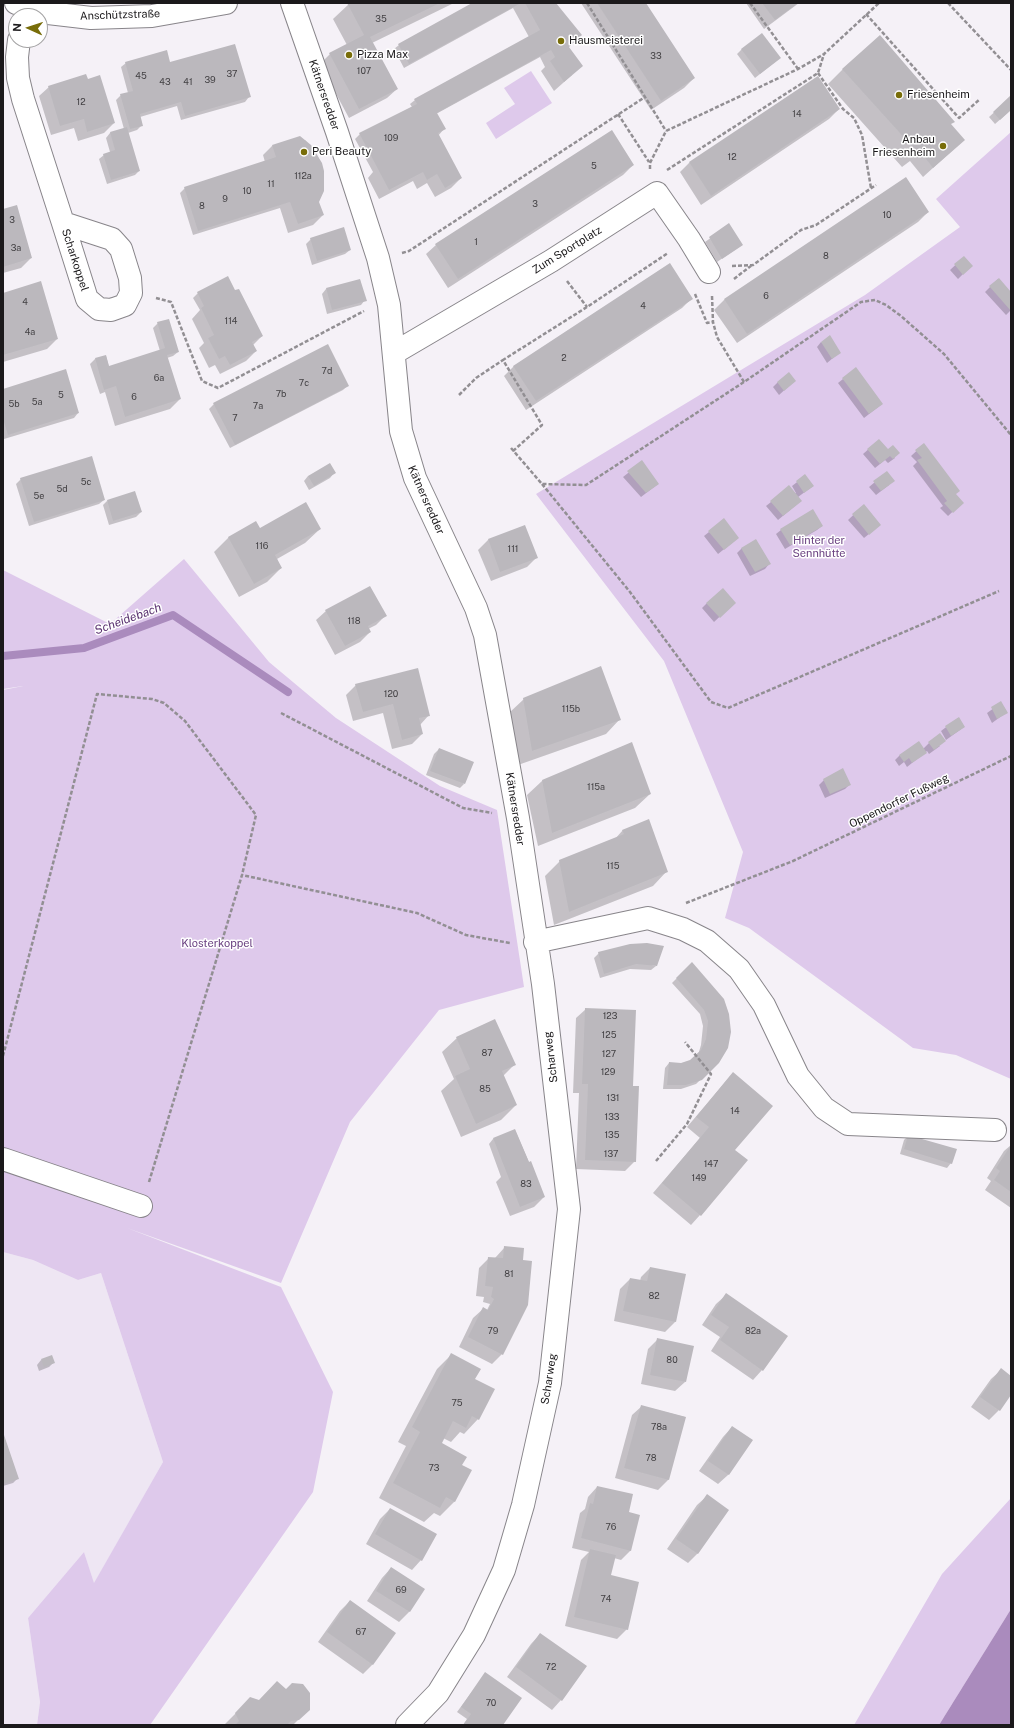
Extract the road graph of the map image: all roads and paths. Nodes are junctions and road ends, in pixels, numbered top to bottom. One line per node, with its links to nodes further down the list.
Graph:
1 (226, 3): 7 (street, Anschützstraße)
2 (292, 3): 24 (street, Kätnersredder)
3 (587, 3): 14 (path)
4 (750, 3): 11 (path)
5 (879, 3): 8 (path)
6 (948, 3): 12 (path)
7 (20, 7)
8 (866, 14): 10 (path); 15 (path)
9 (18, 48): 22 (street, Scharkoppel)
10 (824, 54): 11 (path); 13 (path)
11 (798, 69): 17 (path)
12 (1011, 70)
13 (818, 73): 20 (path); 21 (path)
14 (645, 97): 16 (path); 17 (path)
15 (980, 99)
16 (618, 114): 18 (path); 24 (path)
17 (666, 131): 18 (path)
18 (650, 163): 20 (path)
19 (876, 185): 21 (path)
20 (654, 186): 23 (street); 30 (street, Zum Sportplatz)
21 (871, 188): 25 (path)
22 (62, 223): 27 (street, Scharkoppel); 27 (street, Scharkoppel)
23 (689, 239): 25 (street); 29 (path)
24 (378, 258): 28 (street, Kätnersredder)
25 (708, 272): 32 (path)
26 (574, 291): 29 (path)
27 (131, 293): 28 (path)
28 (389, 304): 30 (street, Kätnersredder)
29 (587, 307): 31 (path)
30 (394, 353): 39 (street, Kätnersredder)
31 (503, 360): 33 (path); 35 (path)
32 (744, 382): 34 (path); 35 (path)
33 (459, 395)
34 (1011, 435)
35 (542, 484): 36 (path)
36 (998, 591)
37 (281, 713): 39 (path)
38 (1011, 756): 41 (path, Oppendorfer Fußweg)
39 (518, 818): 42 (street, Kätnersredder)
40 (242, 875): 42 (path); 45 (path); 49 (path)
41 (726, 887)
42 (535, 942): 43 (street, Kätnersredder); 46 (street)
43 (544, 1000): 50 (street, Scharweg)
44 (686, 1042): 48 (path)
45 (3, 1056)
46 (995, 1130)
47 (3, 1159): 49 (street)
48 (656, 1161)
49 (141, 1206)
50 (407, 1725)

